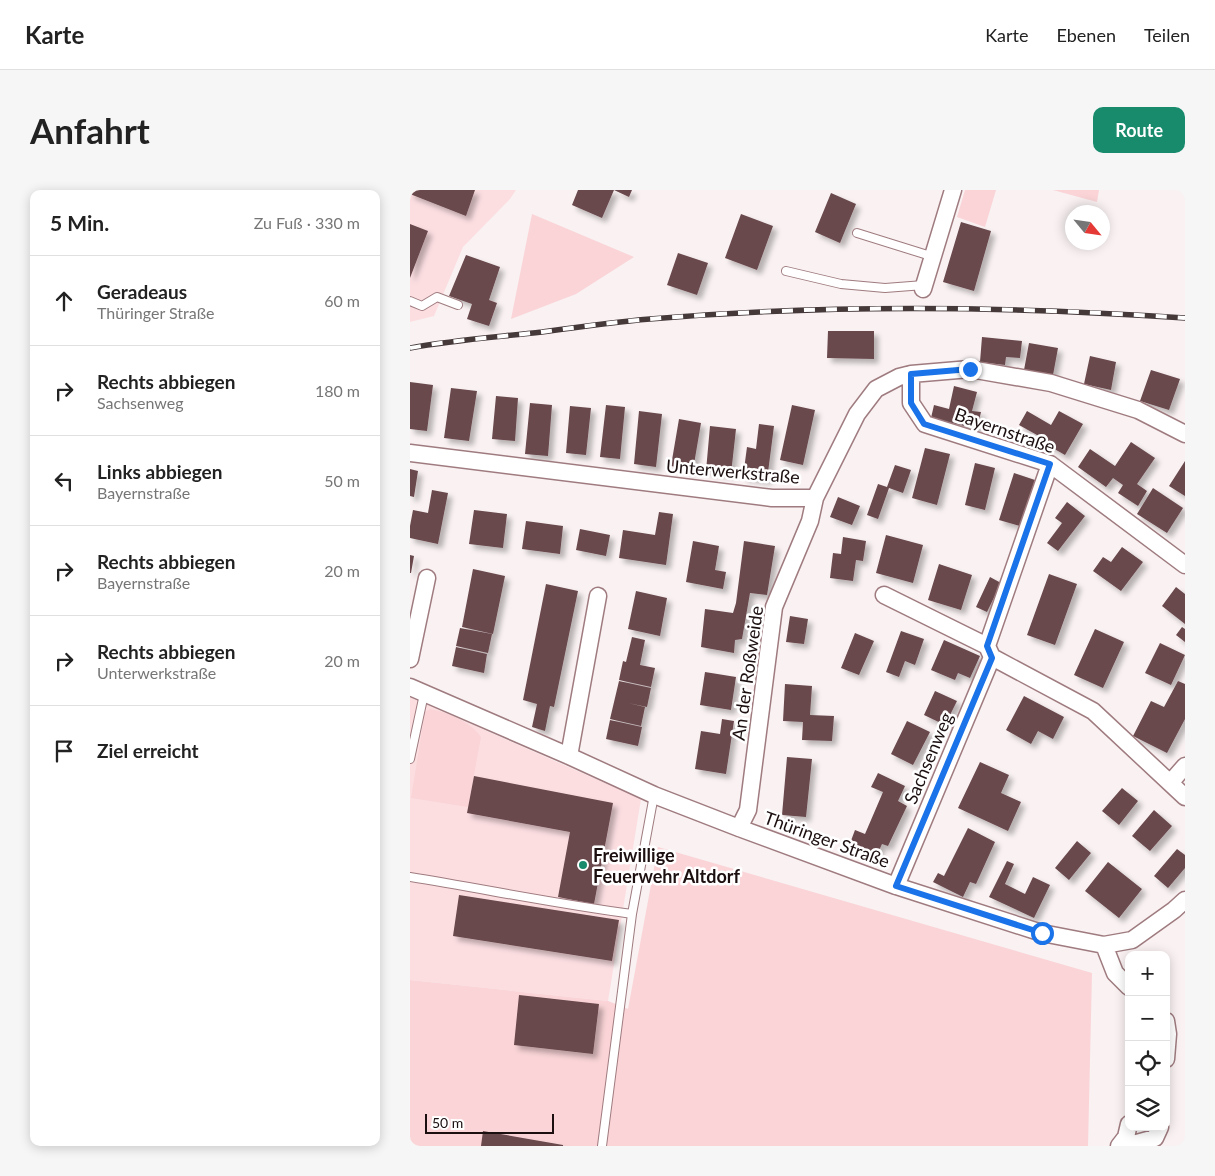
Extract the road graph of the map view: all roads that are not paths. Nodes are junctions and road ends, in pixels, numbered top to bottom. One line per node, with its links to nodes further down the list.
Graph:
1 (953, 190): 3 (street)
2 (857, 233): 3 (lane)
3 (934, 256): 5 (street)
4 (786, 271): 5 (lane)
5 (924, 287)
6 (410, 301): 7 (lane)
7 (458, 305)
8 (911, 374): 9 (street, Unterwerkstraße); 11 (street, Bayernstraße); 12 (street, Unterwerkstraße)
9 (1185, 434)
10 (410, 453): 12 (street, Unterwerkstraße)
11 (1050, 464): 13 (street, Bayernstraße); 17 (street, Sachsenweg)
12 (815, 498): 26 (street, An der Roßweide)
13 (1185, 565)
14 (427, 578): 18 (street)
15 (884, 595): 17 (street)
16 (598, 596): 20 (street)
17 (989, 652): 23 (street); 28 (street, Sachsenweg)
18 (410, 659)
19 (417, 690): 20 (street, Thüringer Straße); 21 (lane)
20 (569, 756): 24 (street, Thüringer Straße)
21 (410, 758)
22 (1185, 766): 23 (street)
23 (1170, 783): 25 (street)
24 (654, 795): 26 (street, Thüringer Straße); 30 (lane)
25 (1185, 797)
26 (739, 828): 28 (street, Thüringer Straße)
27 (410, 877): 30 (lane)
28 (896, 886): 31 (street, Thüringer Straße)
29 (1185, 900): 31 (street, Thüringer Straße)
30 (632, 914): 35 (lane)
31 (1104, 945): 32 (street)
32 (1125, 983)
33 (1127, 1131): 36 (street)
34 (1158, 1131): 37 (street)
35 (602, 1146)
36 (1119, 1146)
37 (1126, 1146)

